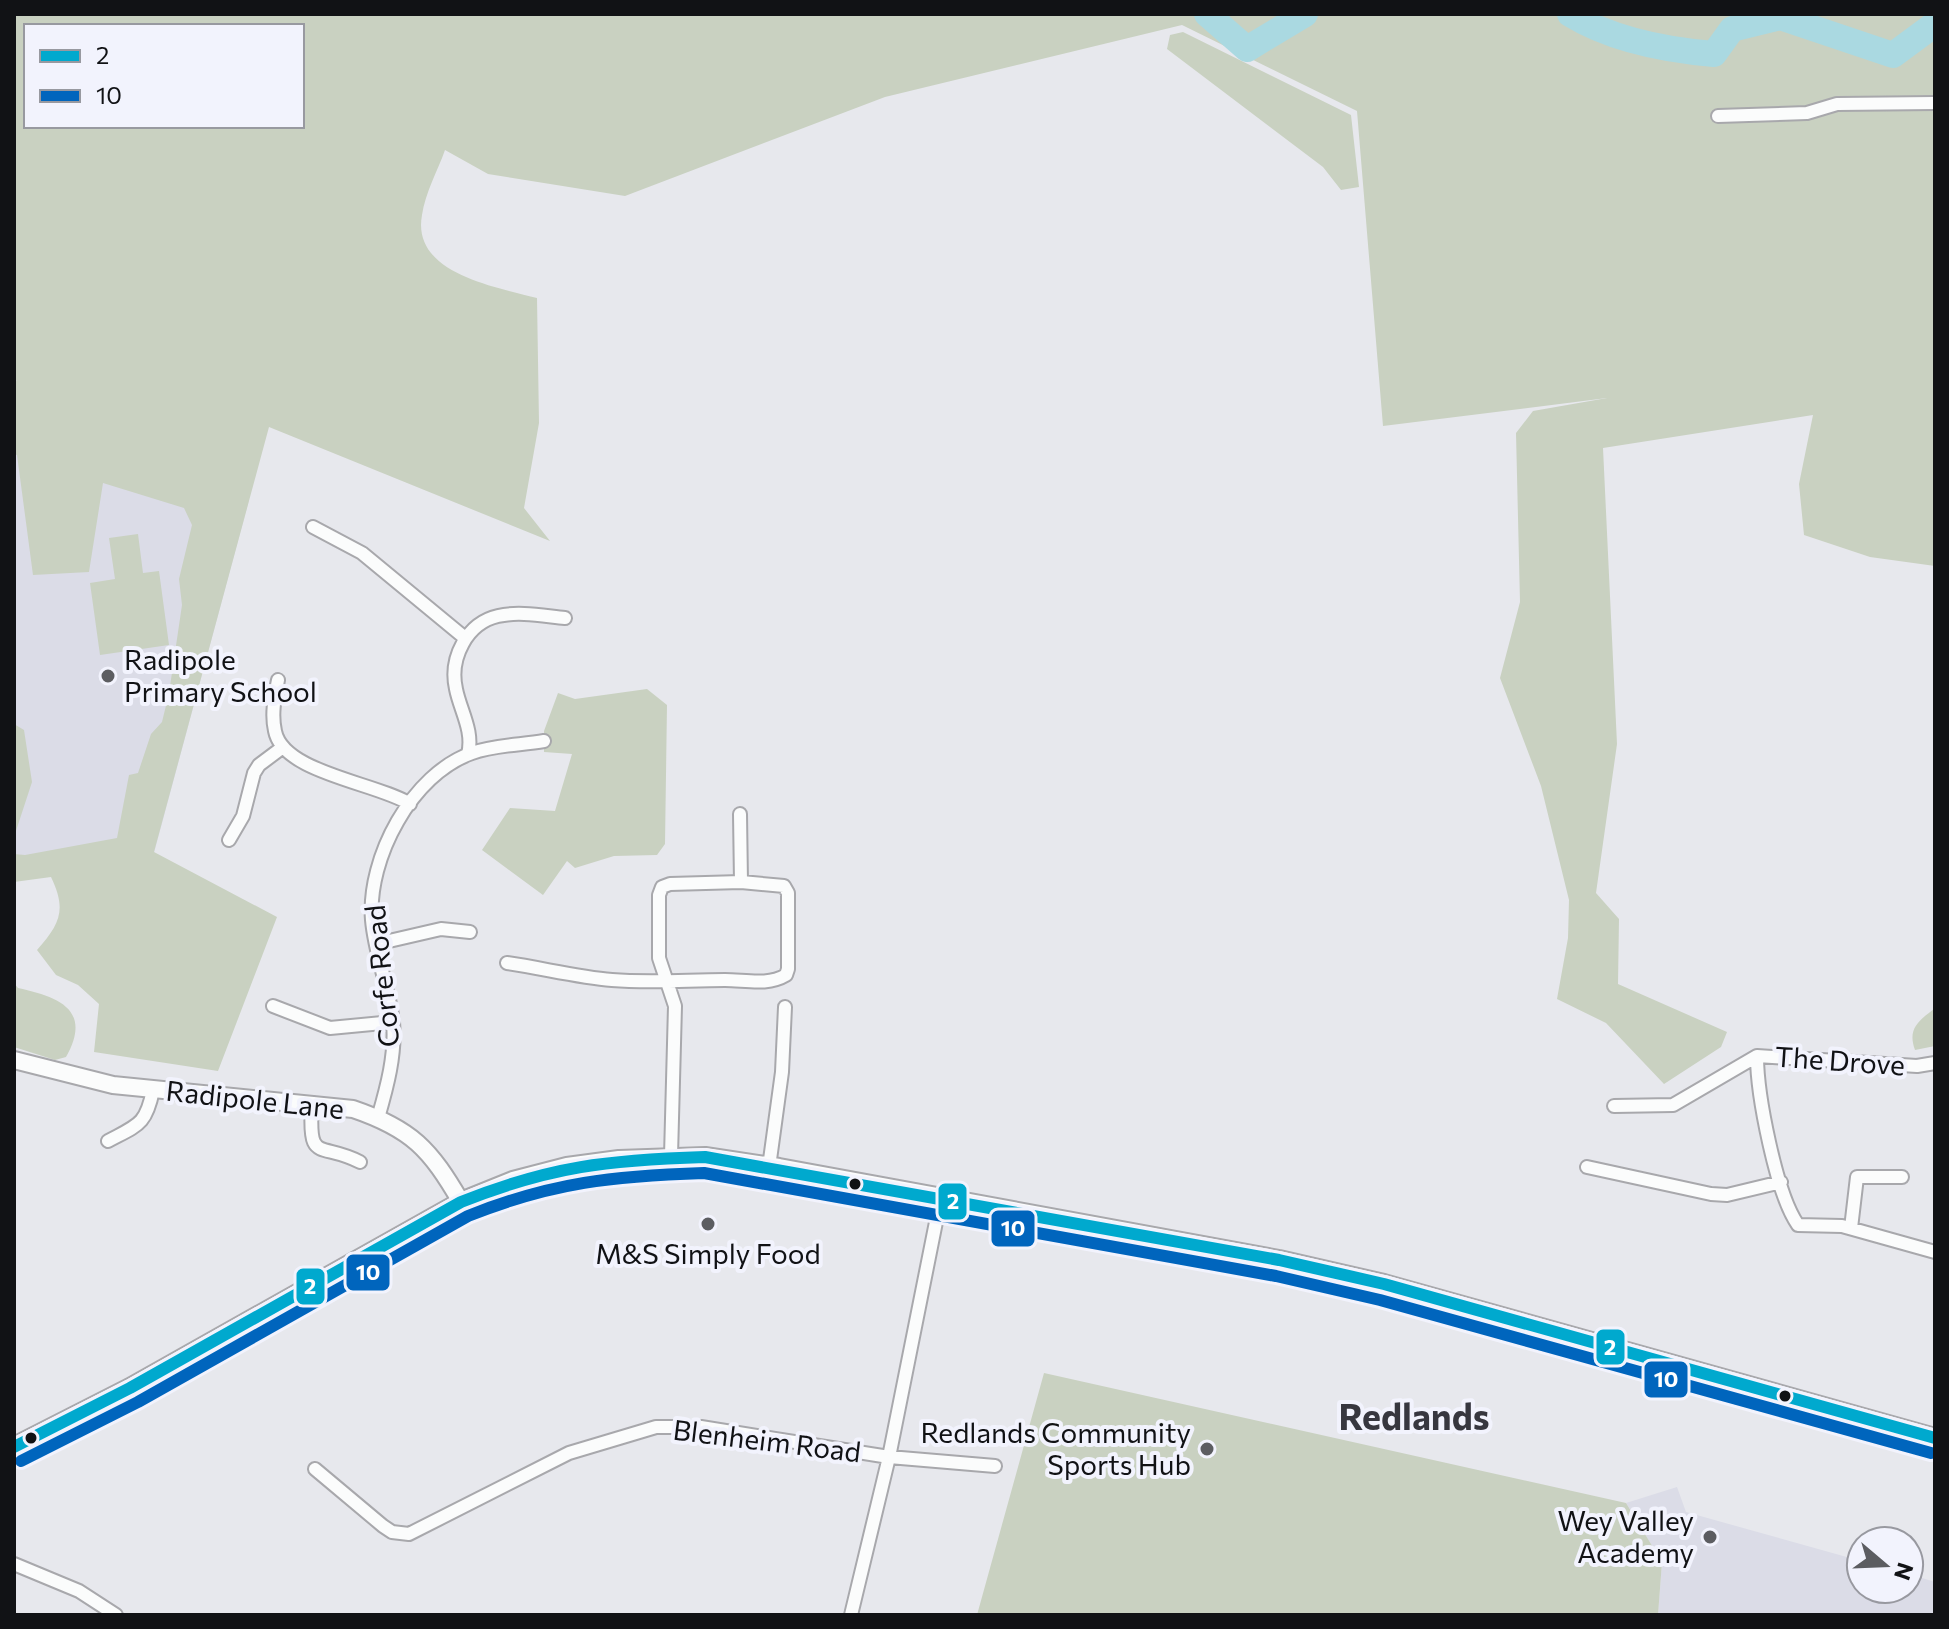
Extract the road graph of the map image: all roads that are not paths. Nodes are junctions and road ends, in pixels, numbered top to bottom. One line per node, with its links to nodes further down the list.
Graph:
1 (1935, 103): 2 (street)
2 (1718, 116)
3 (313, 527): 5 (street)
4 (565, 618): 5 (street)
5 (465, 638): 9 (street)
6 (278, 680): 8 (street)
7 (544, 741): 9 (street, Corfe Road)
8 (283, 747): 10 (street); 12 (street)
9 (468, 754): 10 (street, Corfe Road)
10 (410, 804): 15 (street, Corfe Road)
11 (740, 814): 13 (street)
12 (229, 840)
13 (741, 882): 17 (street); 17 (street)
14 (470, 932): 15 (street)
15 (376, 944): 20 (street, Corfe Road)
16 (507, 963): 17 (street)
17 (666, 980): 29 (street)
18 (273, 1006): 20 (street)
19 (785, 1007): 31 (street)
20 (393, 1022): 27 (street, Corfe Road)
21 (1757, 1056): 23 (street, The Drove); 26 (street, The Drove); 34 (street)
22 (14, 1060): 24 (street, Radipole Lane)
23 (1935, 1063)
24 (153, 1090): 25 (street, Radipole Lane); 28 (street)
25 (312, 1103): 27 (street, Radipole Lane); 30 (street)
26 (1614, 1106)
27 (378, 1118): 36 (street, Radipole Lane)
28 (108, 1141)
29 (671, 1156): 31 (main road); 36 (main road)
30 (360, 1162)
31 (769, 1167): 35 (main road)
32 (1587, 1167): 34 (street)
33 (1902, 1177): 37 (street)
34 (1781, 1182): 37 (street)
35 (941, 1197): 39 (main road); 41 (street)
36 (461, 1202): 40 (main road)
37 (1851, 1228): 38 (street)
38 (1935, 1252)
39 (1935, 1438)
40 (14, 1447)
41 (889, 1457): 42 (street, Blenheim Road); 43 (street, Blenheim Road); 46 (street)
42 (995, 1466)
43 (315, 1469)
44 (14, 1564): 45 (street)
45 (116, 1615)
46 (851, 1615)

